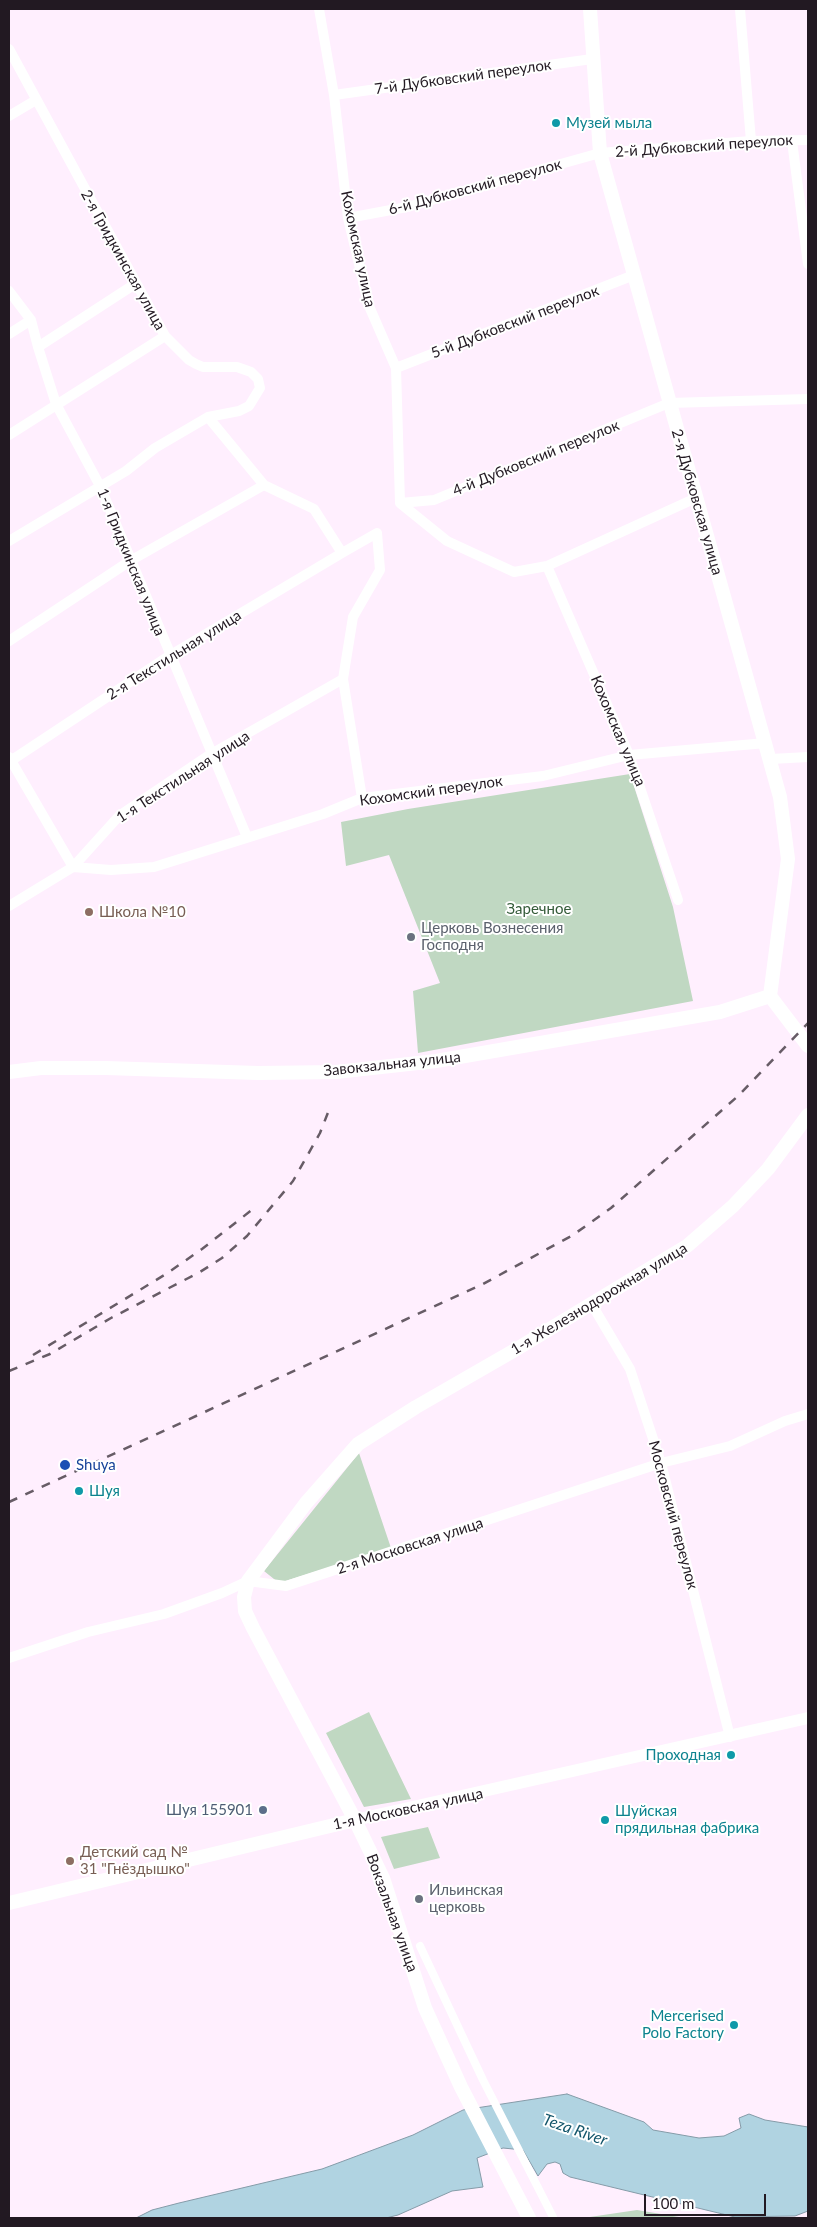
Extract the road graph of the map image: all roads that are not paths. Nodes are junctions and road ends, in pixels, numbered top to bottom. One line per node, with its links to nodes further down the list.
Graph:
1 (319, 9): 6 (street, Кохомская улица)
2 (590, 9): 5 (main road, 2-я Дубковская улица)
3 (740, 9): 10 (street)
4 (9, 49): 7 (street, 2-я Гридкинская улица)
5 (592, 59): 6 (street, 7-й Дубковский переулок); 12 (main road, 2-я Дубковская улица)
6 (334, 95): 13 (street, Кохомская улица)
7 (36, 100): 8 (street); 16 (street, 2-я Гридкинская улица)
8 (9, 116)
9 (808, 140): 11 (street, 2-й Дубковский переулок)
10 (751, 141): 11 (street, 2-й Дубковский переулок); 12 (street, 2-й Дубковский переулок)
11 (792, 141): 14 (street)
12 (600, 153): 13 (street, 6-й Дубковский переулок); 15 (main road, 2-я Дубковская улица)
13 (348, 218): 22 (street, Кохомская улица)
14 (808, 264)
15 (634, 275): 22 (street, 5-й Дубковский переулок); 24 (main road, 2-я Дубковская улица)
16 (135, 284): 20 (street, 2-я Гридкинская улица); 21 (street)
17 (9, 291): 18 (street, 1-я Гридкинская улица)
18 (31, 320): 19 (street); 21 (street, 1-я Гридкинская улица)
19 (9, 334)
20 (165, 336): 25 (street); 26 (street, 2-я Гридкинская улица)
21 (38, 348): 25 (street, 1-я Гридкинская улица)
22 (396, 368): 31 (street, Кохомская улица)
23 (808, 399): 24 (street)
24 (669, 403): 30 (main road, 2-я Дубковская улица); 31 (street, 4-й Дубковский переулок)
25 (56, 404): 27 (street); 29 (street, 1-я Гридкинская улица)
26 (208, 416): 28 (street); 29 (street)
27 (9, 435)
28 (264, 485): 33 (street); 34 (street)
29 (100, 486): 32 (street); 34 (street, 1-я Гридкинская улица)
30 (696, 498): 35 (street); 39 (main road, 2-я Дубковская улица)
31 (400, 503): 35 (street)
32 (9, 541)
33 (342, 553): 37 (street, 2-я Текстильная улица); 38 (street)
34 (130, 561): 36 (street); 37 (street, 1-я Гридкинская улица)
35 (547, 566): 41 (street, Кохомская улица)
36 (9, 641)
37 (169, 656): 40 (street, 1-я Гридкинская улица); 44 (street, 2-я Текстильная улица)
38 (343, 679): 40 (street, 1-я Текстильная улица); 45 (street)
39 (766, 743): 41 (street, Кохомский переулок); 43 (main road, 2-я Дубковская улица)
40 (211, 754): 46 (street, 1-я Гридкинская улица); 47 (street, 1-я Текстильная улица)
41 (629, 755): 45 (street, Кохомский переулок); 48 (street, Кохомская улица)
42 (808, 757): 43 (street)
43 (771, 759): 50 (main road, 2-я Дубковская улица)
44 (9, 760): 47 (street)
45 (362, 798): 46 (street, Кохомский переулок)
46 (247, 837): 47 (street, Кохомский переулок)
47 (73, 867): 49 (street, 1-я Текстильная улица)
48 (678, 900)
49 (9, 906)
50 (770, 996): 51 (main road); 52 (main road, Завокзальная улица)
51 (808, 1046)
52 (9, 1072)
53 (808, 1115): 54 (main road, 1-я Железнодорожная улица)
54 (591, 1304): 56 (street, Московский переулок); 57 (main road, 1-я Железнодорожная улица)
55 (808, 1414): 56 (street, 2-я Московская улица)
56 (661, 1463): 57 (street, 2-я Московская улица); 60 (street, Московский переулок)
57 (248, 1581): 58 (street); 61 (main road, Вокзальная улица)
58 (9, 1658)
59 (808, 1718): 60 (street, 1-я Московская улица)
60 (730, 1737): 61 (street, 1-я Московская улица)
61 (355, 1820): 62 (main road, 1-я Московская улица); 64 (main road, Вокзальная улица)
62 (9, 1903)
63 (420, 1946): 65 (street)
64 (529, 2218)
65 (554, 2218)

